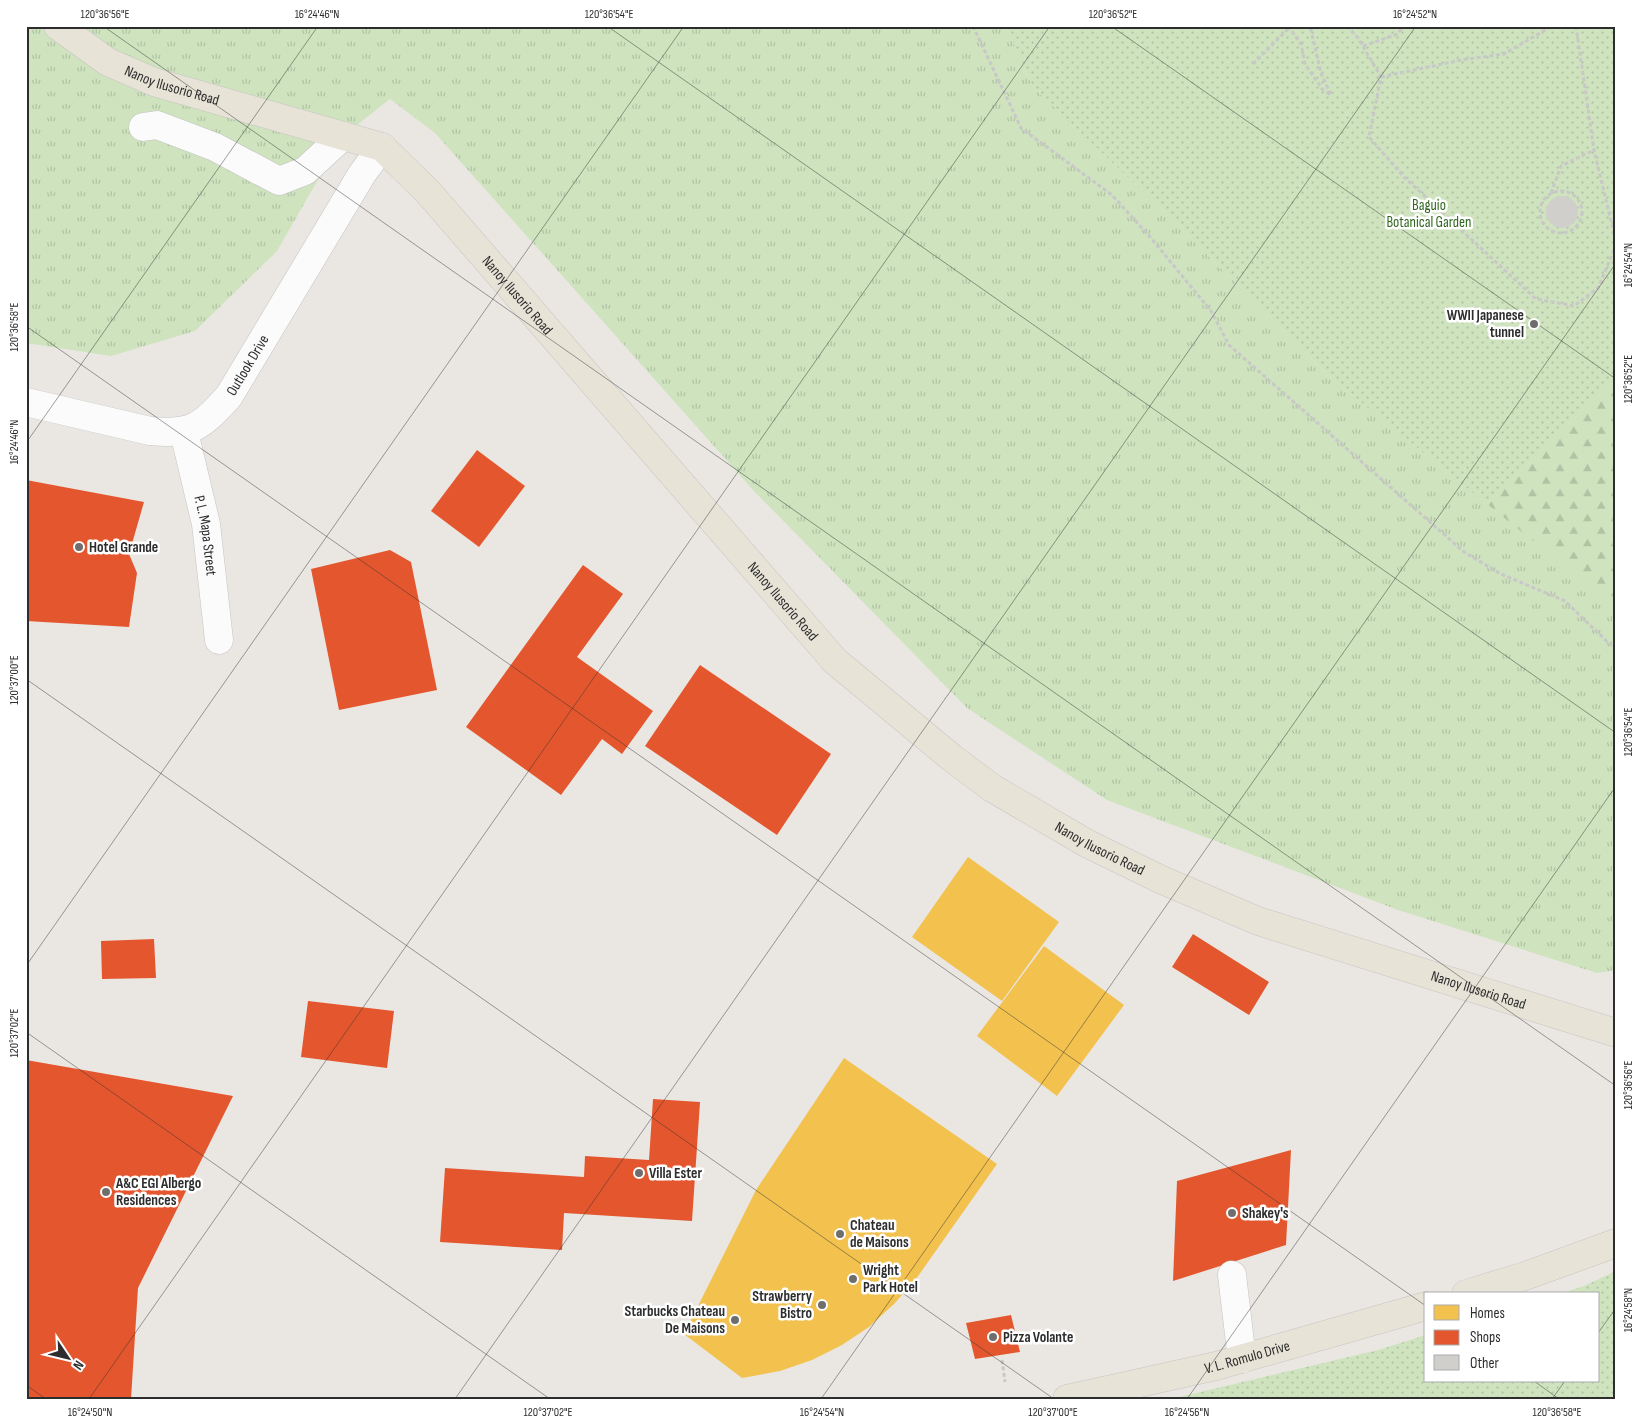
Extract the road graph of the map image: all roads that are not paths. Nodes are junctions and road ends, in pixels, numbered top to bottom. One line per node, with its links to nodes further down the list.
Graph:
1 (58, 26): 3 (main road, Nanoy Ilusorio Road)
2 (143, 127): 3 (street)
3 (343, 136): 4 (main road, Nanoy Ilusorio Road)
4 (382, 148): 6 (street, Outlook Drive); 8 (main road, Nanoy Ilusorio Road)
5 (26, 402): 6 (street)
6 (184, 432): 7 (street, P. L. Mapa Street)
7 (218, 640)
8 (1616, 1033)
9 (1616, 1243): 11 (main road)
10 (1232, 1275): 13 (street)
11 (1473, 1292)
12 (1424, 1307): 13 (main road, V. L. Romulo Drive)
13 (1242, 1359): 14 (main road, V. L. Romulo Drive)
14 (1067, 1399)

